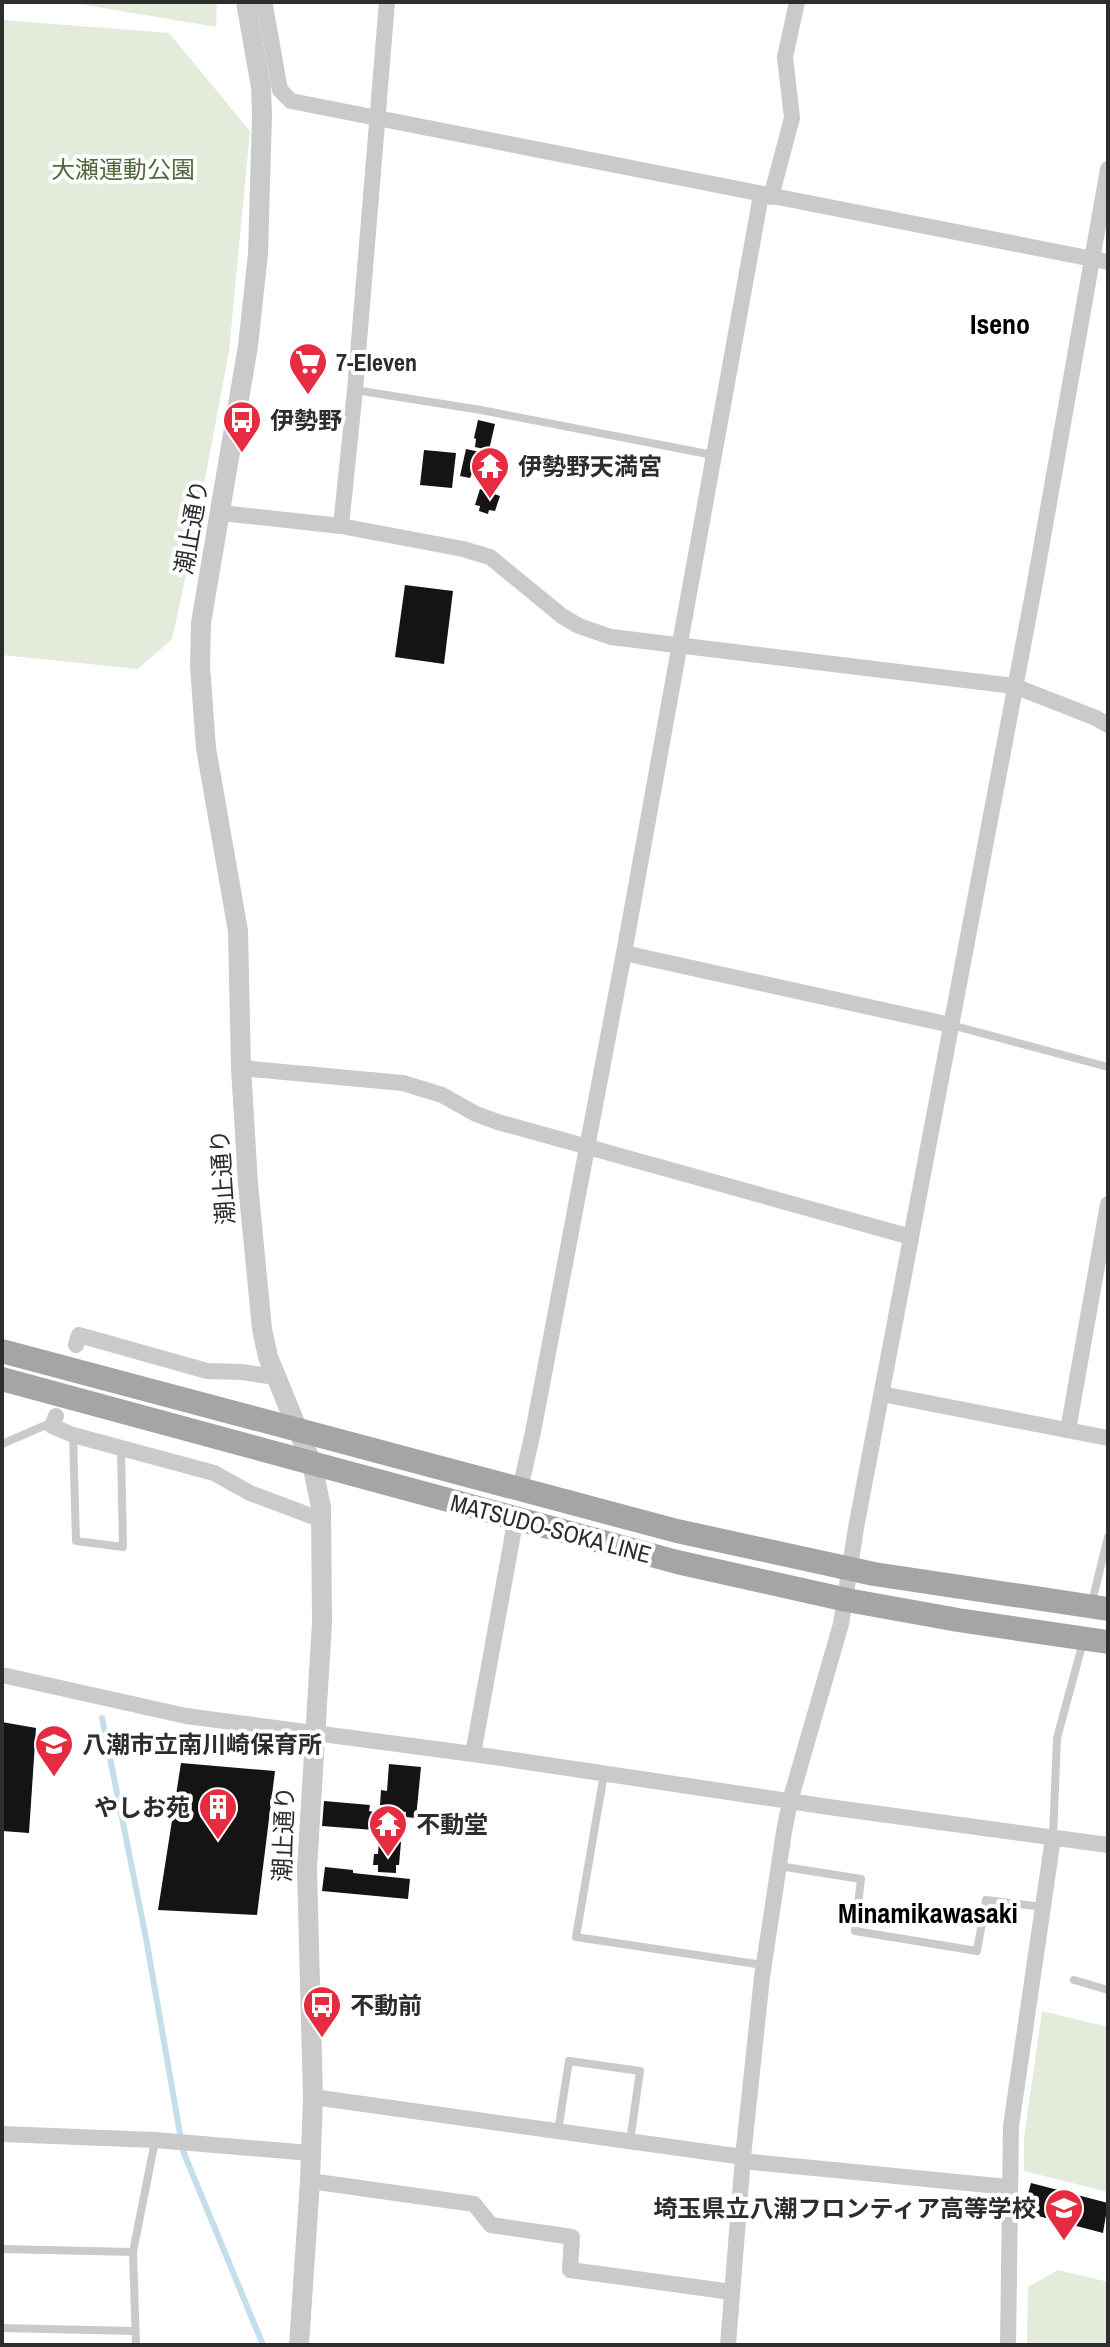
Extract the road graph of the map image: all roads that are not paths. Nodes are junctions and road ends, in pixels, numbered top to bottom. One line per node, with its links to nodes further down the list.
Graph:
1 (387, 2): 4 (street)
2 (797, 2): 6 (street)
3 (247, 5): 4 (street); 10 (street, 潮止通り)
4 (377, 119): 6 (street); 8 (street)
5 (1108, 169): 7 (street)
6 (766, 196): 7 (street); 9 (street)
7 (1100, 260): 13 (street)
8 (355, 390): 9 (lane); 11 (street)
9 (713, 455): 12 (street)
10 (221, 513): 11 (street); 18 (street, 潮止通り)
11 (341, 526): 12 (street)
12 (679, 645): 13 (street); 15 (street)
13 (1014, 686): 14 (street); 16 (street)
14 (1108, 725)
15 (624, 953): 16 (street); 19 (street)
16 (951, 1025): 17 (lane); 21 (street)
17 (1108, 1067)
18 (241, 1068): 19 (street); 24 (street, 潮止通り)
19 (586, 1147): 21 (street); 35 (street)
20 (1108, 1204): 28 (street)
21 (911, 1237): 26 (street)
22 (76, 1345): 24 (street)
23 (2, 1351): 29 (main road, MATSUDO-SOKA LINE)
24 (275, 1377): 29 (street, 潮止通り)
25 (2, 1379): 34 (main road, MATSUDO-SOKA LINE)
26 (882, 1394): 28 (street); 39 (street)
27 (54, 1421): 30 (street); 32 (lane)
28 (1068, 1430): 31 (street)
29 (299, 1432): 34 (street, 潮止通り); 35 (main road, MATSUDO-SOKA LINE)
30 (73, 1435): 33 (street); 33 (lane)
31 (1108, 1438)
32 (2, 1444)
33 (121, 1448): 37 (street)
34 (312, 1464): 36 (main road, MATSUDO-SOKA LINE); 37 (street, 潮止通り)
35 (520, 1489): 39 (main road, MATSUDO-SOKA LINE)
36 (516, 1517): 40 (main road, MATSUDO-SOKA LINE); 45 (street)
37 (322, 1520): 44 (street, 潮止通り)
38 (1108, 1537): 41 (lane)
39 (852, 1570): 40 (street); 41 (main road, MATSUDO-SOKA LINE)
40 (847, 1600): 42 (main road, MATSUDO-SOKA LINE); 47 (street)
41 (1099, 1608)
42 (1096, 1640): 48 (lane)
43 (2, 1675): 44 (street)
44 (314, 1732): 45 (street); 55 (street, 潮止通り)
45 (473, 1754): 46 (street)
46 (604, 1774): 47 (street); 52 (lane)
47 (790, 1801): 48 (street); 50 (street)
48 (1053, 1838): 49 (street); 51 (street)
49 (1108, 1845)
50 (779, 1866): 51 (lane); 52 (street)
51 (1043, 1907): 63 (street)
52 (764, 1965): 61 (street)
53 (1074, 1980): 54 (lane)
54 (1108, 1990)
55 (313, 2097): 56 (street); 60 (street, 潮止通り)
56 (558, 2131): 59 (street); 59 (lane)
57 (2, 2134): 58 (street)
58 (155, 2140): 60 (street); 65 (lane)
59 (630, 2142): 61 (street)
60 (310, 2153): 62 (street, 潮止通り)
61 (743, 2159): 63 (street); 66 (street)
62 (310, 2181): 66 (street); 70 (street, 潮止通り)
63 (1008, 2187): 72 (street)
64 (2, 2249): 65 (lane)
65 (133, 2252): 68 (lane)
66 (732, 2292): 71 (street)
67 (2, 2328): 68 (lane)
68 (135, 2331): 69 (lane)
69 (136, 2345)
70 (299, 2345)
71 (728, 2345)
72 (1008, 2345)

